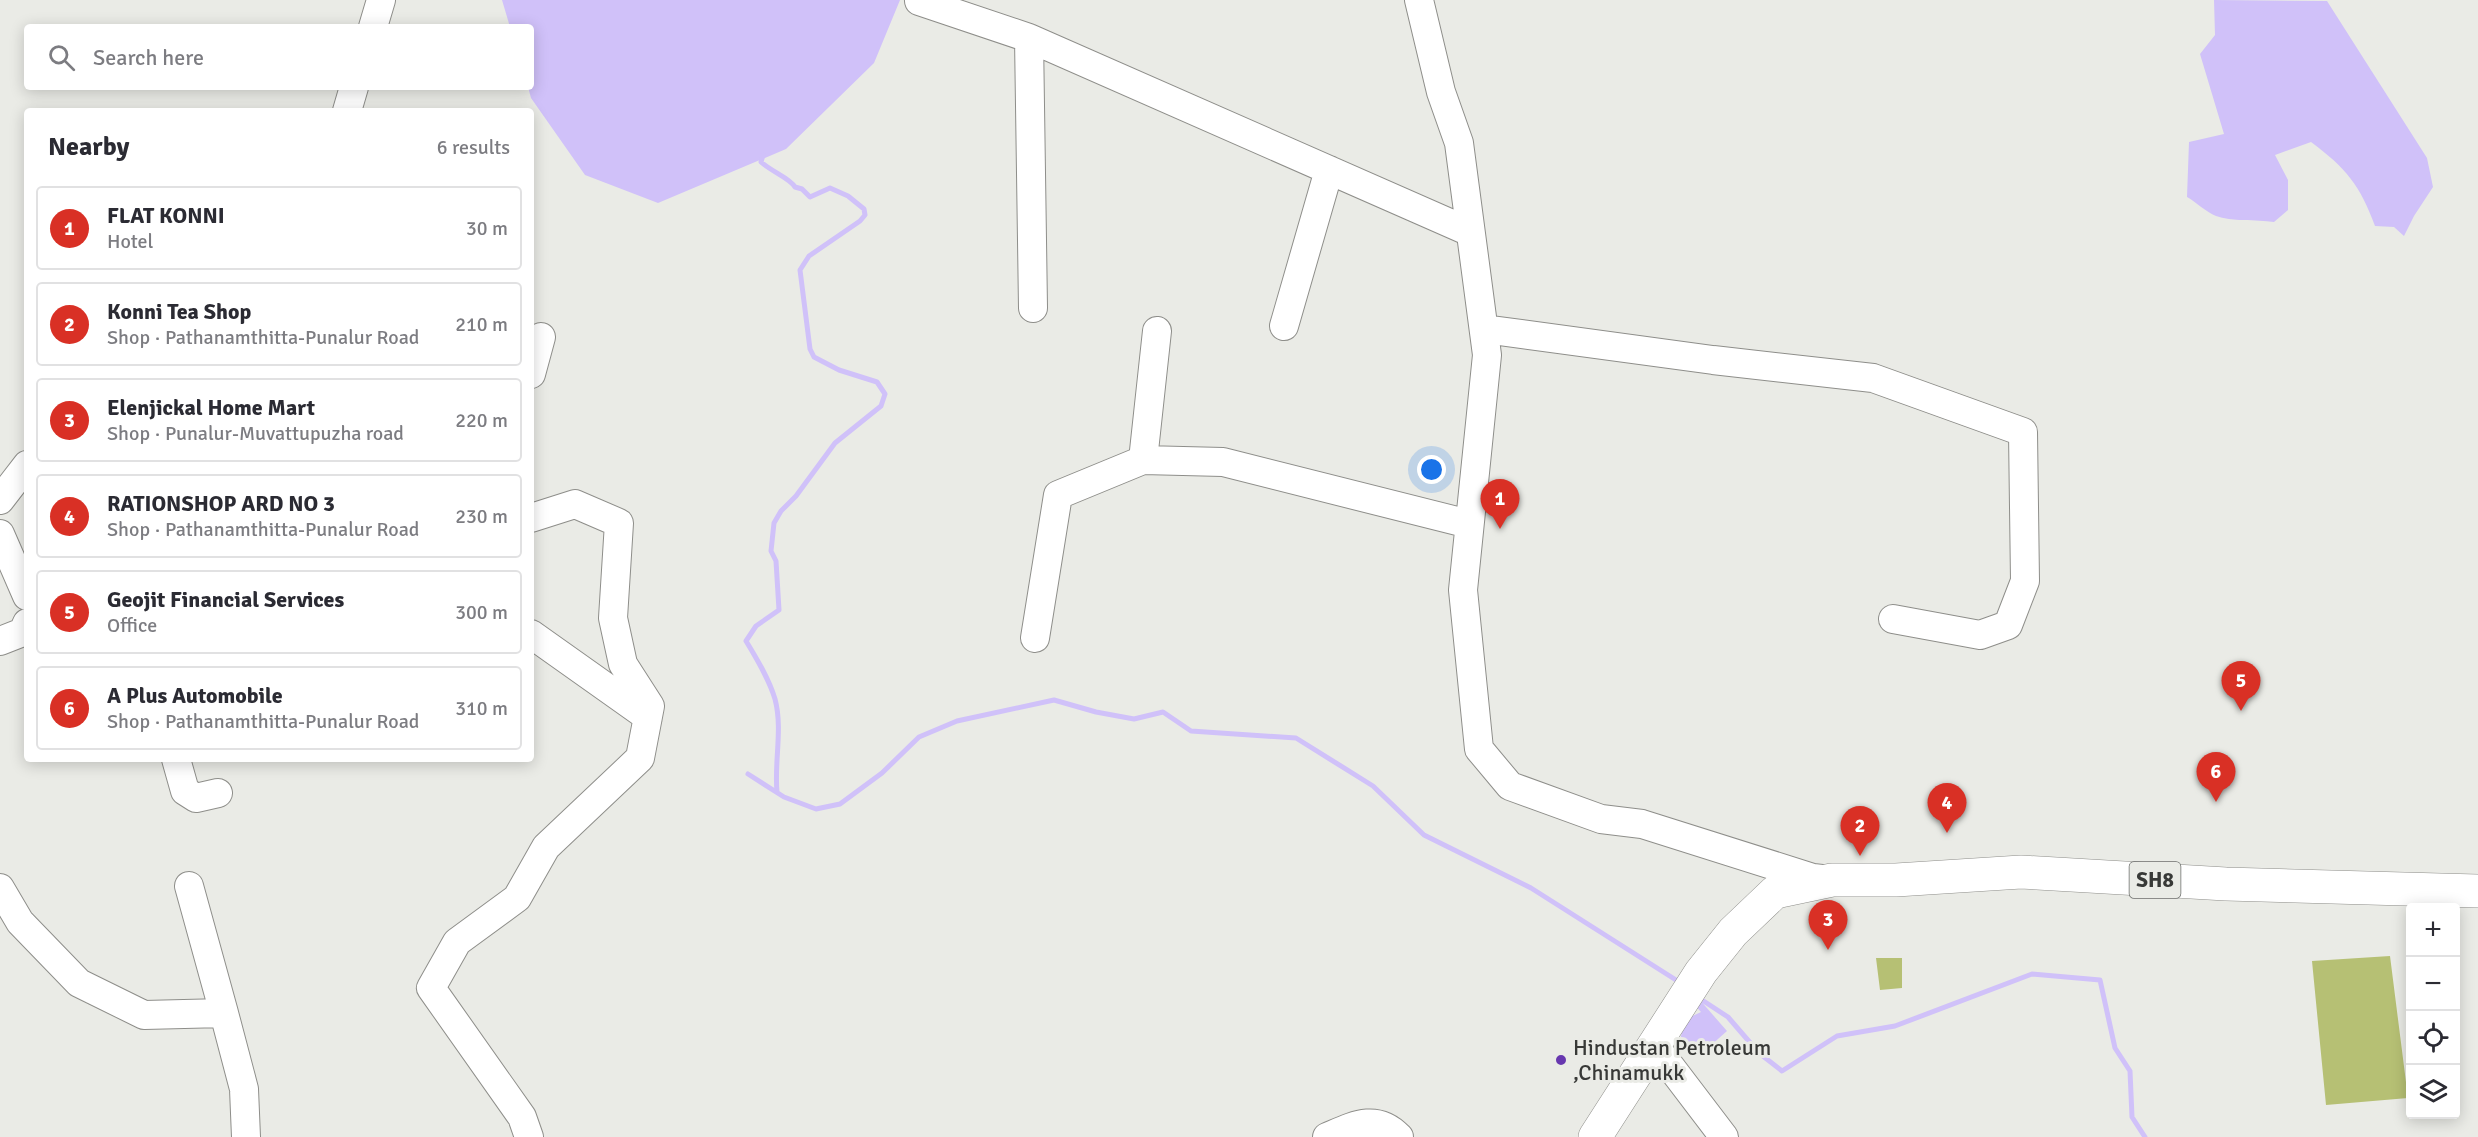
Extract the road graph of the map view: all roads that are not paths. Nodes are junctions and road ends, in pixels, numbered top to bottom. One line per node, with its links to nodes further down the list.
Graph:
1 (381, 0): 4 (street)
2 (1419, 0): 9 (street)
3 (919, 1): 5 (street)
4 (374, 24)
5 (1029, 38): 8 (street); 10 (street)
6 (353, 90): 7 (street)
7 (348, 108)
8 (1329, 170): 9 (street); 11 (street)
9 (1470, 232): 12 (street)
10 (1033, 308)
11 (1284, 326)
12 (1484, 329): 20 (street); 23 (street)
13 (1157, 331): 16 (street)
14 (541, 337): 15 (street)
15 (534, 363)
16 (1143, 460): 20 (street); 26 (street)
17 (24, 469): 18 (street)
18 (0, 498)
19 (534, 517): 28 (street)
20 (1469, 524): 31 (street)
21 (0, 534): 22 (street)
22 (24, 589)
23 (1893, 619)
24 (24, 630): 27 (street)
25 (534, 636): 28 (street)
26 (1035, 638)
27 (0, 641)
28 (648, 717): 38 (street)
29 (177, 762): 30 (street)
30 (218, 793)
31 (1832, 880): 34 (main road, SH8); 36 (main road, SH8)
32 (189, 886): 35 (street)
33 (0, 888): 35 (street)
34 (2478, 891)
35 (224, 1013): 37 (street)
36 (1654, 1045): 41 (main road, SH8); 42 (street)
37 (246, 1137)
38 (529, 1137)
39 (1327, 1137): 40 (street)
40 (1399, 1137)
41 (1595, 1137)
42 (1724, 1137)

